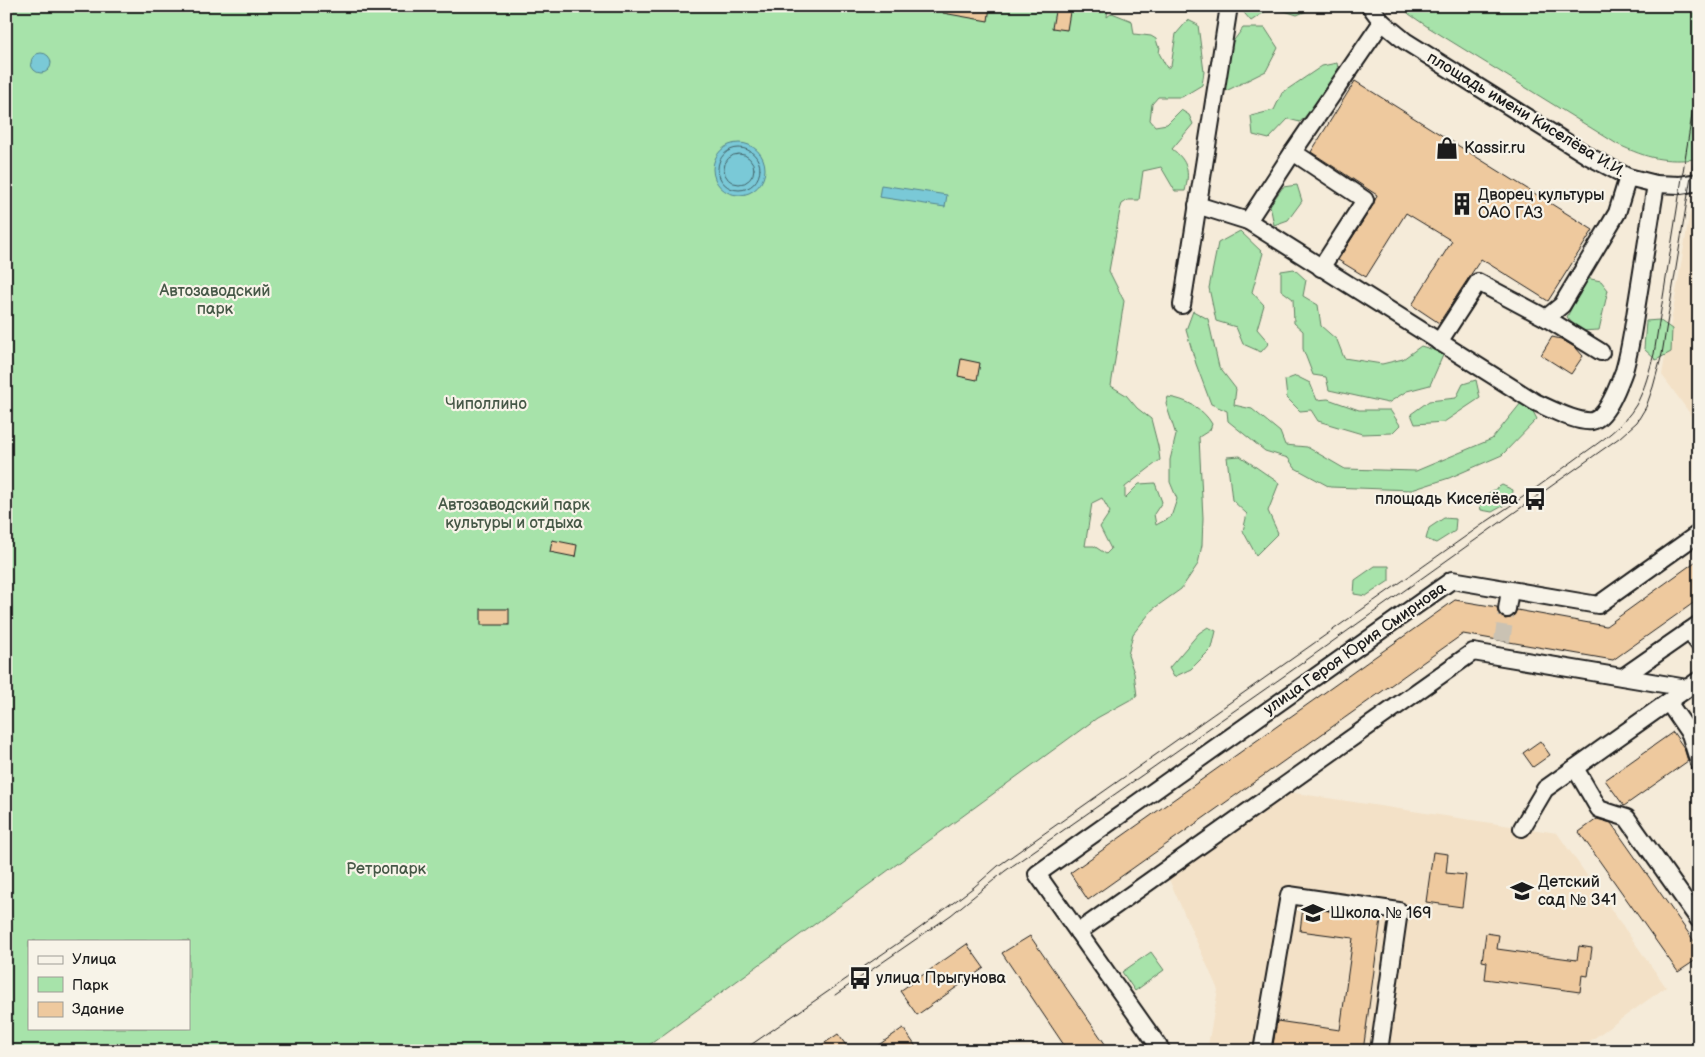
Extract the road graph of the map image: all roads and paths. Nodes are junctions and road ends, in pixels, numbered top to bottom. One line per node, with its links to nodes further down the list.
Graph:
1 (1229, 6): 8 (street)
2 (1370, 6): 3 (street, площадь имени Киселёва И.И.)
3 (1382, 22): 4 (street); 5 (street, площадь имени Киселёва И.И.)
4 (1293, 152): 9 (street); 10 (street)
5 (1628, 178): 7 (street, площадь имени Киселёва И.И.); 12 (street)
6 (1699, 182): 7 (street, площадь имени Киселёва И.И.)
7 (1656, 184): 13 (street)
8 (1197, 205): 9 (street); 11 (street)
9 (1248, 222): 10 (street)
10 (1321, 268): 13 (street)
11 (1182, 305)
12 (1546, 318): 13 (street); 14 (street)
13 (1439, 342)
14 (1601, 352)
15 (1699, 533): 16 (street, улица Героя Юрия Смирнова)
16 (1510, 590): 17 (street); 26 (street, улица Героя Юрия Смирнова)
17 (1507, 609)
18 (1696, 633): 19 (street)
19 (1623, 677): 20 (street); 26 (street)
20 (1693, 684): 21 (street)
21 (1668, 702): 22 (street); 23 (street)
22 (1699, 763)
23 (1575, 768): 24 (street); 25 (street)
24 (1522, 828)
25 (1699, 920)
26 (1078, 932): 27 (street)
27 (1162, 1051)
28 (1262, 1051): 29 (street)
29 (1379, 1051)

